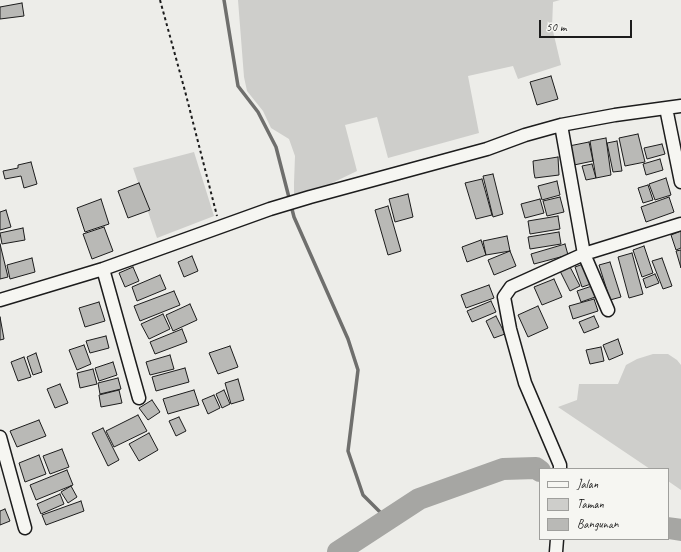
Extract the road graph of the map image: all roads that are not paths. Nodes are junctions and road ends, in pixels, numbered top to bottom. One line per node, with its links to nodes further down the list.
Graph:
1 (681, 106): 2 (street)
2 (666, 108): 3 (street); 4 (street)
3 (561, 126): 6 (street); 7 (street)
4 (681, 182)
5 (681, 224): 6 (street)
6 (584, 254): 9 (street); 12 (street)
7 (103, 269): 8 (street); 10 (street)
8 (0, 300)
9 (608, 310)
10 (139, 398)
11 (0, 438): 13 (street)
12 (560, 467)
13 (25, 528)
14 (557, 540): 15 (street)
15 (556, 552)

